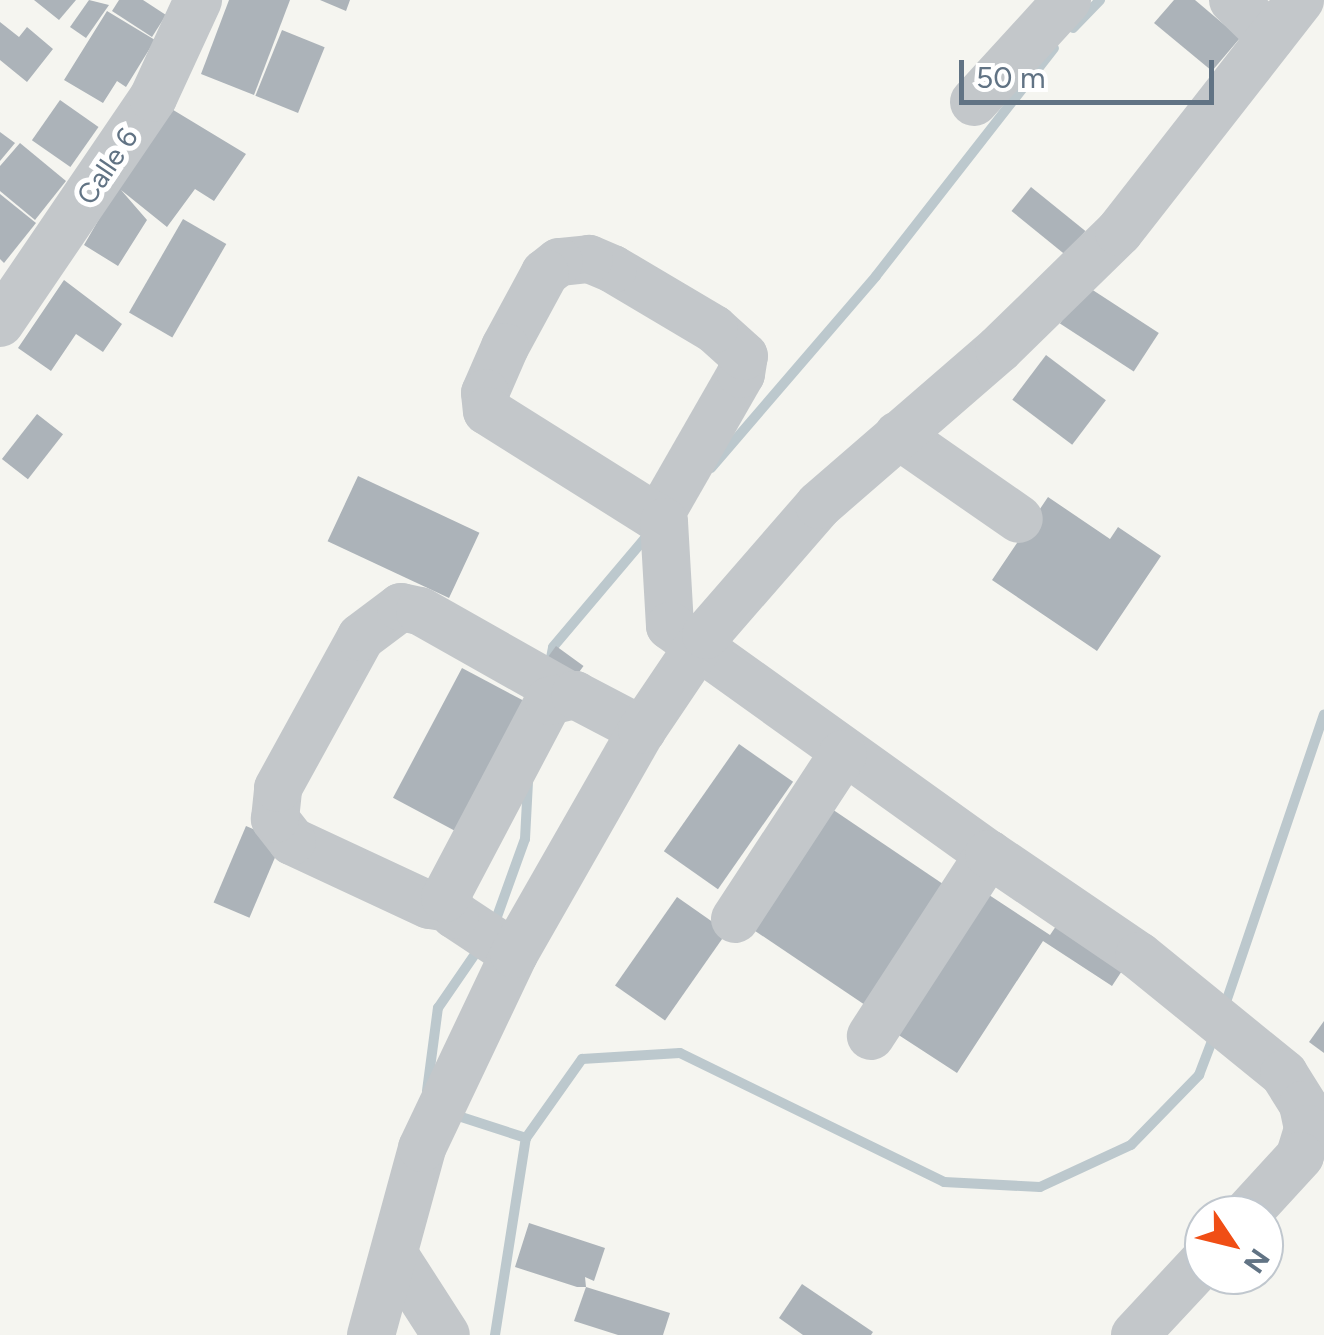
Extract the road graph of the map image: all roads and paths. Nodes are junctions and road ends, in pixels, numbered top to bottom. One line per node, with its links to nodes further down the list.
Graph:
1 (198, 0): 7 (street, Calle 6)
2 (1067, 0): 6 (street)
3 (1233, 0): 5 (street)
4 (1300, 0): 5 (street)
5 (1271, 37): 8 (street)
6 (974, 102)
7 (0, 323)
8 (898, 436): 10 (street); 11 (street)
9 (659, 517): 9 (street); 11 (street)
10 (1019, 519)
11 (699, 649): 13 (street); 14 (street)
12 (564, 693): 13 (street); 16 (street); 16 (street)
13 (642, 730): 18 (street)
14 (843, 754): 15 (street); 17 (street)
15 (989, 854): 19 (street); 20 (street)
16 (449, 908): 18 (street)
17 (734, 919)
18 (514, 954): 21 (street)
19 (871, 1036)
20 (1264, 1195)
21 (396, 1259): 23 (street); 24 (street)
22 (1184, 1282): 25 (street)
23 (372, 1335)
24 (446, 1335)
25 (1135, 1335)

